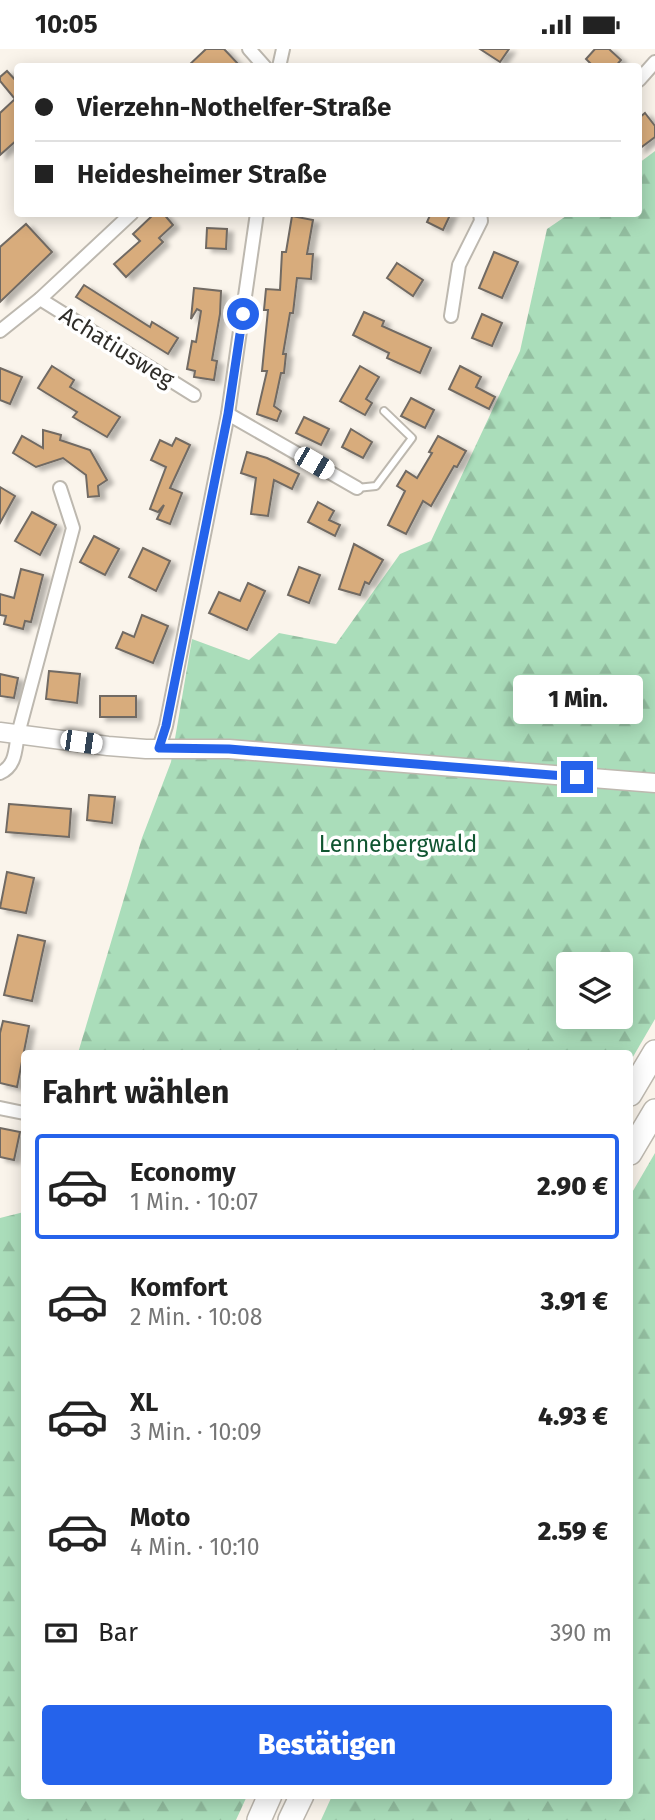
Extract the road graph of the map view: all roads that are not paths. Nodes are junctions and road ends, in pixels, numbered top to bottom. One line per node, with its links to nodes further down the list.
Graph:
1 (248, 49): 3 (street)
2 (655, 62): 4 (street)
3 (261, 63)
4 (642, 77)
5 (128, 217): 8 (street)
6 (256, 217): 13 (street)
7 (480, 217): 9 (street)
8 (40, 299): 10 (street); 11 (street, Achatiusweg)
9 (451, 316)
10 (0, 331)
11 (194, 395)
12 (384, 411): 15 (lane)
13 (228, 414): 15 (street); 17 (street)
14 (60, 488): 16 (street)
15 (357, 488)
16 (9, 733): 17 (main road); 18 (street)
17 (159, 748): 19 (main road)
18 (0, 773)
19 (655, 783)
20 (655, 1052): 21 (highway)
21 (633, 1089)
22 (0, 1108): 24 (street)
23 (655, 1111): 25 (highway)
24 (21, 1112)
25 (633, 1148)
26 (268, 1799): 28 (highway)
27 (300, 1799): 29 (highway)
28 (259, 1820)
29 (290, 1820)

